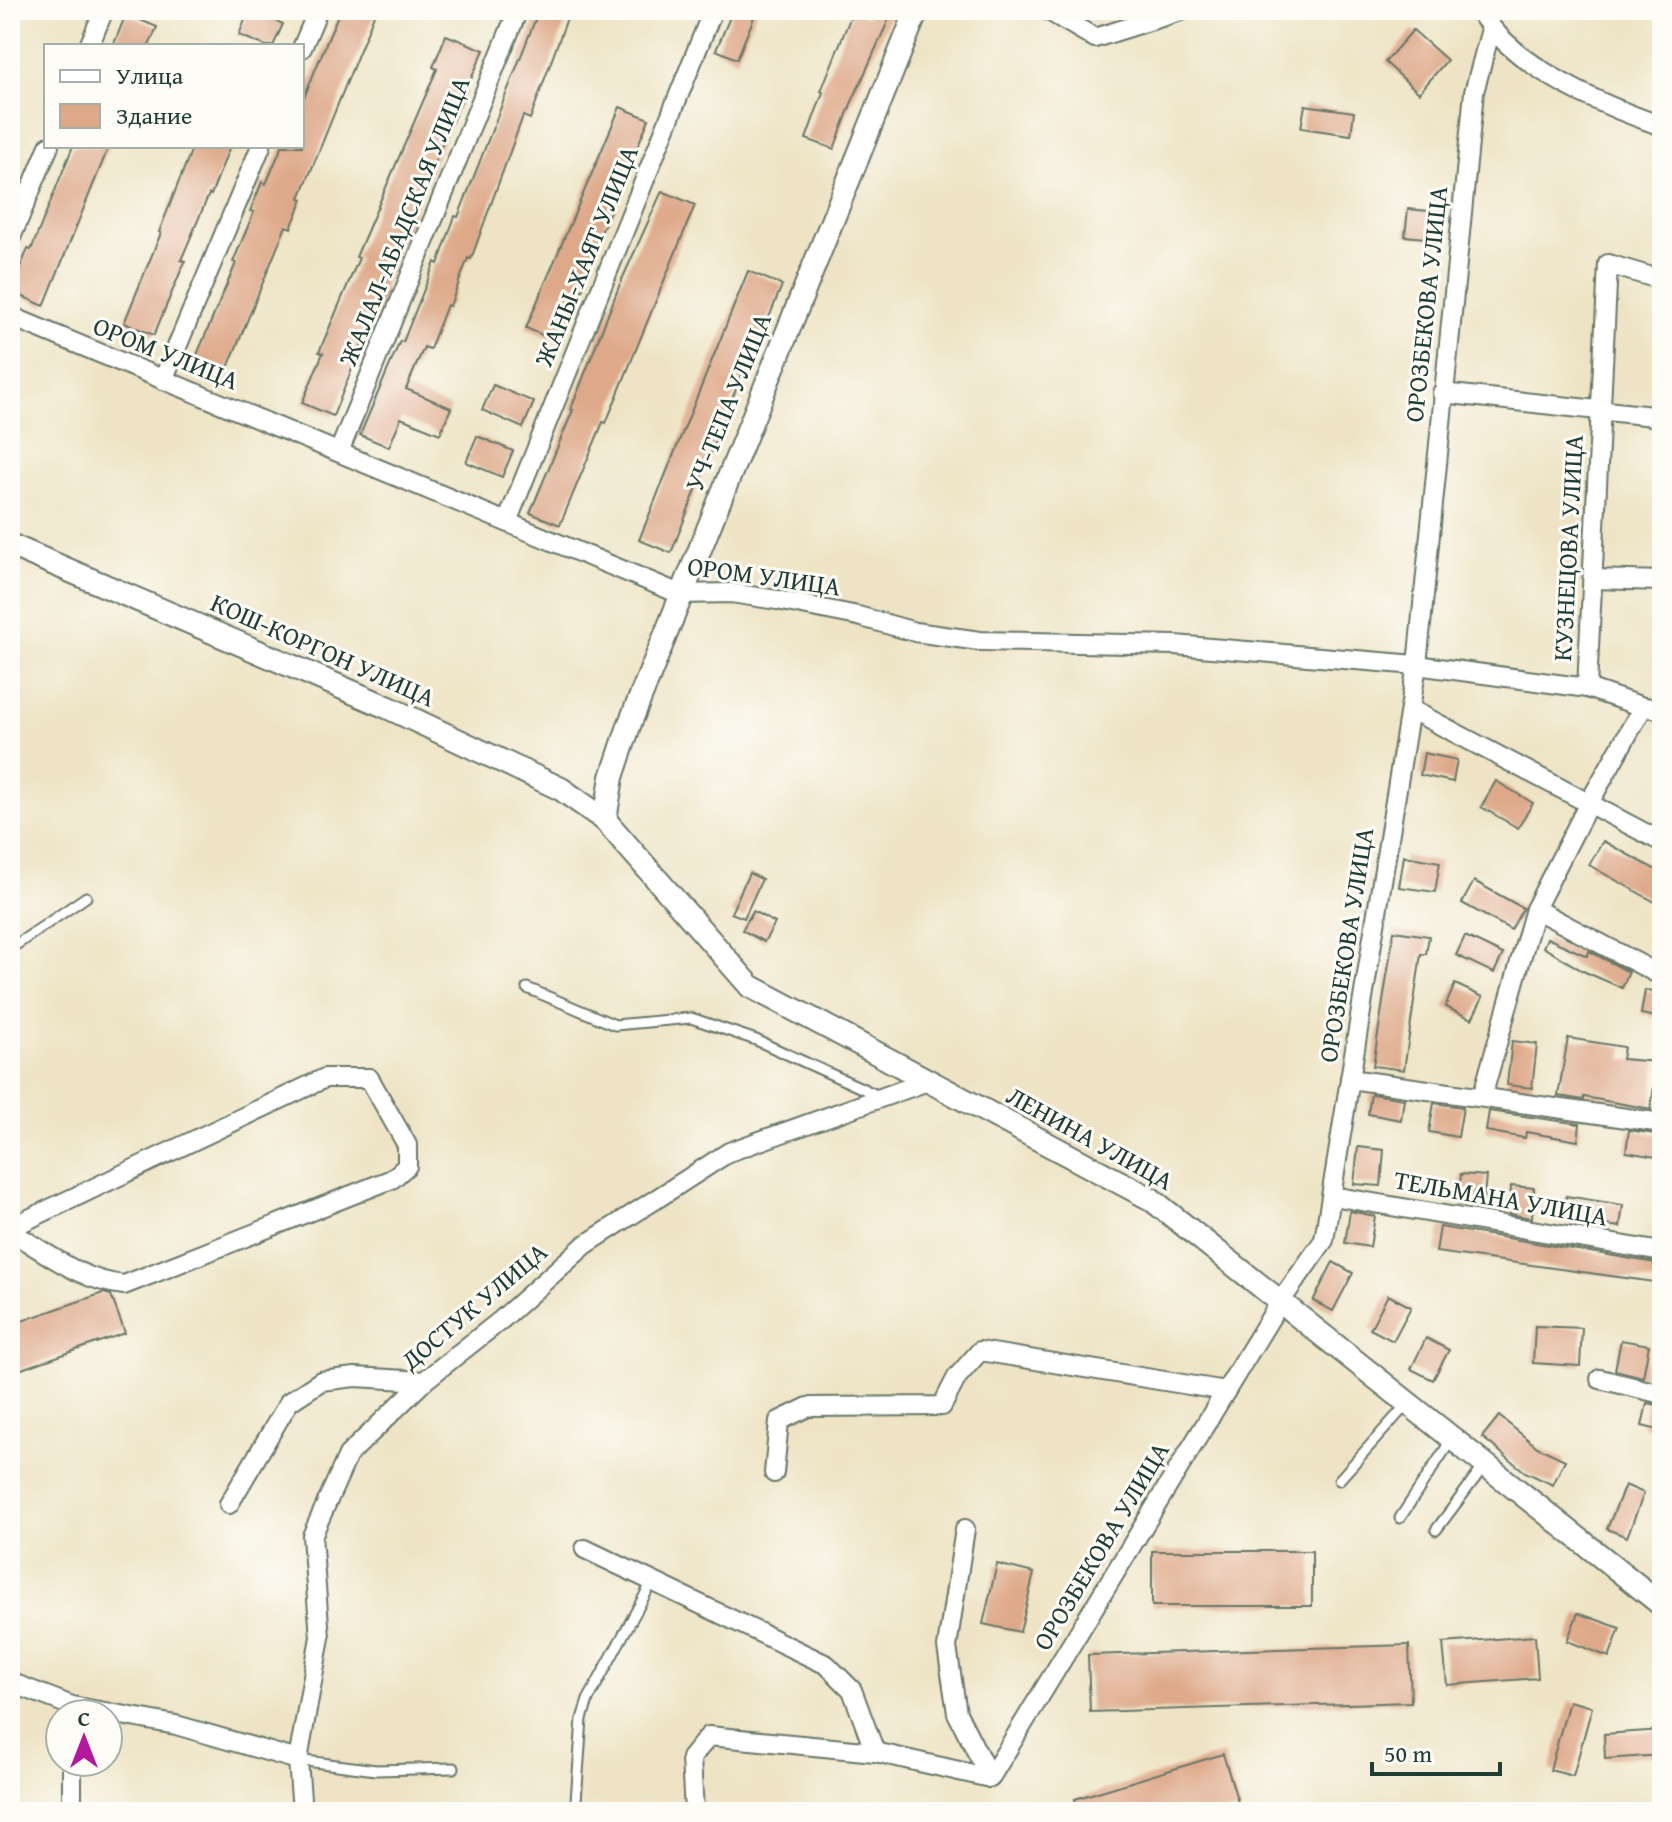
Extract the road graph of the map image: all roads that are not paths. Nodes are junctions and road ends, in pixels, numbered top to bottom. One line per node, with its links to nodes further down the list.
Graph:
1 (104, 10): 10 (street)
2 (318, 10): 11 (street)
3 (518, 10): 22 (street, ЖАЛАЛ-АБАДСКАЯ УЛИЦА)
4 (713, 10): 23 (street, ЖАНЫ-ХАЯТ УЛИЦА)
5 (917, 10): 27 (street, УЧ-ТЕПА УЛИЦА)
6 (1047, 10): 7 (street)
7 (1184, 10)
8 (1479, 10): 9 (street)
9 (1491, 29): 12 (street); 19 (street, ОРОЗБЕКОВА УЛИЦА)
10 (90, 44)
11 (304, 44)
12 (1662, 126)
13 (48, 148): 15 (street)
14 (260, 148): 18 (street)
15 (10, 240)
16 (1662, 280): 20 (street, КУЗНЕЦОВА УЛИЦА)
17 (10, 316): 18 (street, ОРОМ УЛИЦА)
18 (163, 380): 22 (street, ОРОМ УЛИЦА)
19 (1442, 393): 20 (street, КУЗНЕЦОВА УЛИЦА); 28 (street, ОРОЗБЕКОВА УЛИЦА)
20 (1601, 410): 21 (street, КУЗНЕЦОВА УЛИЦА); 25 (street, КУЗНЕЦОВА УЛИЦА)
21 (1662, 417)
22 (339, 452): 23 (street, ОРОМ УЛИЦА)
23 (507, 522): 27 (street, ОРОМ УЛИЦА)
24 (10, 545): 34 (street, КОШ-КОРГОН УЛИЦА)
25 (1594, 579): 26 (street); 29 (street, КУЗНЕЦОВА УЛИЦА)
26 (1662, 581)
27 (680, 594): 28 (street, ОРОМ УЛИЦА); 34 (street, УЧ-ТЕПА УЛИЦА)
28 (1417, 665): 29 (street, ОРОМ УЛИЦА); 31 (street, ОРОЗБЕКОВА УЛИЦА)
29 (1587, 688): 30 (street, ОРОМ УЛИЦА)
30 (1643, 707): 32 (street, ОРОМ УЛИЦА); 33 (street)
31 (1410, 709): 33 (street); 41 (street, ОРОЗБЕКОВА УЛИЦА)
32 (1662, 709)
33 (1589, 803): 35 (street); 37 (street)
34 (605, 820): 42 (street, ЛЕНИНА УЛИЦА)
35 (1662, 842)
36 (86, 897): 38 (lane)
37 (1535, 909): 39 (street); 43 (street)
38 (10, 949)
39 (1662, 976)
40 (527, 988): 44 (lane)
41 (1350, 1079): 43 (street); 46 (street, ОРОЗБЕКОВА УЛИЦА)
42 (928, 1081): 44 (street, ДОСТУК УЛИЦА); 49 (street, ЛЕНИНА УЛИЦА)
43 (1482, 1097): 45 (street)
44 (882, 1098): 51 (street, ДОСТУК УЛИЦА)
45 (1662, 1123)
46 (1332, 1196): 48 (street, ТЕЛЬМАНА УЛИЦА); 49 (street, ОРОЗБЕКОВА УЛИЦА)
47 (10, 1229): 47 (street)
48 (1662, 1252)
49 (1280, 1302): 52 (street, ОРОЗБЕКОВА УЛИЦА); 54 (street, ЛЕНИНА УЛИЦА)
50 (1600, 1379): 53 (street)
51 (424, 1381): 59 (street); 70 (street, ДОСТУК УЛИЦА)
52 (1226, 1391): 57 (street); 73 (street, ОРОЗБЕКОВА УЛИЦА)
53 (1662, 1394)
54 (1408, 1403): 55 (street, ЛЕНИНА УЛИЦА); 58 (lane)
55 (1452, 1439): 56 (street, ЛЕНИНА УЛИЦА); 60 (lane)
56 (1485, 1465): 62 (lane); 65 (street, ЛЕНИНА УЛИЦА)
57 (774, 1473)
58 (1339, 1480)
59 (229, 1504)
60 (1400, 1518)
61 (965, 1529): 73 (street)
62 (1436, 1530)
63 (585, 1549): 64 (street)
64 (652, 1582): 69 (street); 74 (lane)
65 (1662, 1605)
66 (10, 1682): 67 (street)
67 (45, 1698)
68 (124, 1718): 70 (street)
69 (875, 1752): 73 (street); 77 (street)
70 (298, 1760): 71 (lane); 76 (street, ДОСТУК УЛИЦА)
71 (454, 1768)
72 (72, 1778): 75 (street)
73 (990, 1778)
74 (576, 1801)
75 (72, 1812)
76 (302, 1812)
77 (694, 1812)

